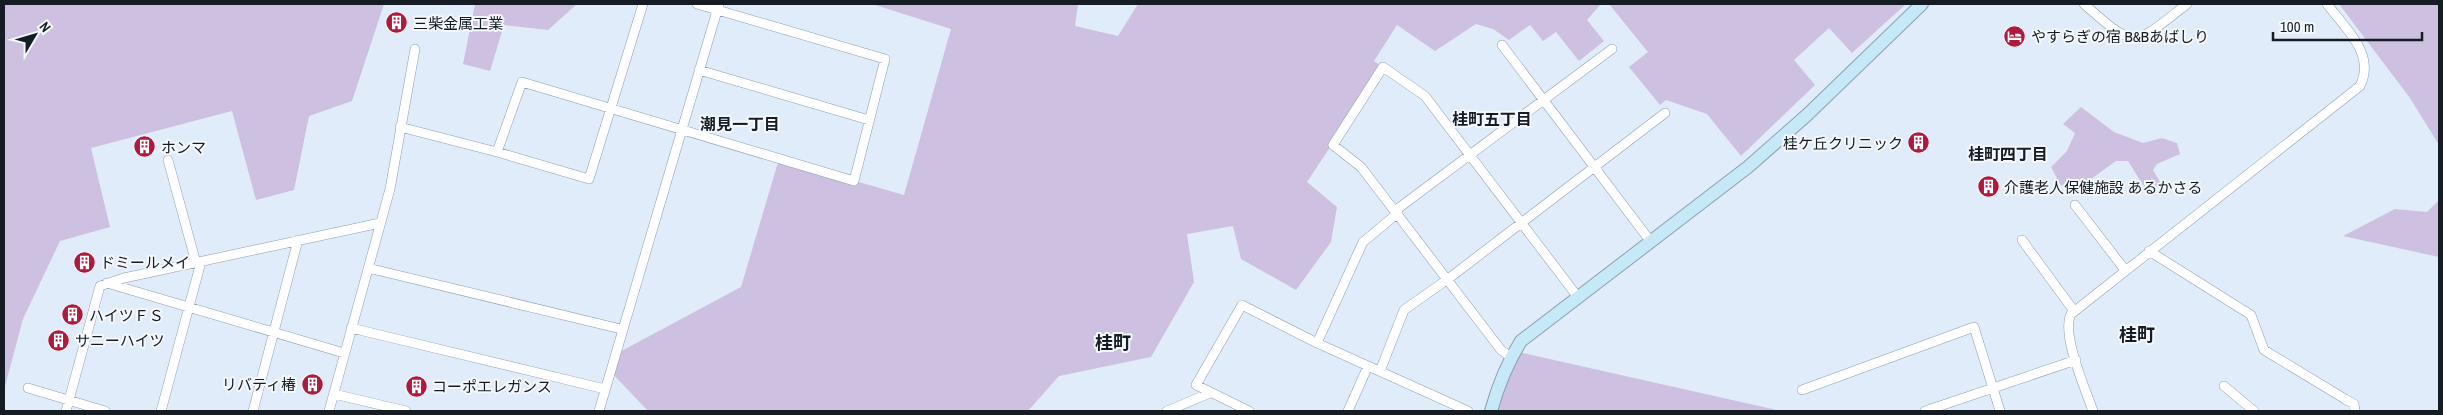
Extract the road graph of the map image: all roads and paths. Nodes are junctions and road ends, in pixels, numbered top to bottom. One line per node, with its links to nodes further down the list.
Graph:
1 (643, 4): 13 (street)
2 (697, 4): 7 (street)
3 (1922, 4): 28 (street)
4 (2084, 4): 5 (street)
5 (2187, 4)
6 (2327, 4): 29 (street)
7 (718, 7): 11 (street); 15 (street)
8 (1502, 45): 12 (street)
9 (415, 49): 16 (street)
10 (1612, 50): 12 (street)
11 (699, 70): 15 (street); 17 (street)
12 (1544, 100): 19 (street); 21 (street)
13 (612, 109): 17 (street); 18 (street); 18 (street)
14 (1665, 113): 21 (street)
15 (869, 120): 17 (street)
16 (400, 127): 18 (street); 25 (street)
17 (682, 130): 39 (street)
18 (497, 152)
19 (1471, 154): 23 (street); 23 (street); 24 (street)
20 (168, 160): 30 (street)
21 (1595, 167): 24 (street); 28 (street)
22 (2075, 205): 32 (street)
23 (1398, 212): 33 (street); 41 (street)
24 (1522, 222): 33 (street); 35 (street)
25 (380, 223): 26 (street); 31 (street)
26 (298, 240): 30 (street); 40 (street)
27 (2022, 240): 37 (street)
28 (1652, 242): 35 (street)
29 (2149, 251): 32 (street); 71 (street)
30 (198, 262): 34 (street); 36 (street)
31 (368, 268): 38 (street); 39 (street)
32 (2125, 270): 37 (street)
33 (1448, 279): 43 (street); 46 (street)
34 (106, 283): 36 (street); 54 (street)
35 (1577, 296): 43 (street)
36 (190, 309): 40 (street); 57 (street)
37 (2074, 311): 44 (street)
38 (351, 328): 42 (street); 50 (street)
39 (621, 329): 50 (street)
40 (276, 332): 42 (street); 58 (street)
41 (1317, 343): 45 (street); 52 (street)
42 (344, 353): 53 (street)
43 (1511, 357): 66 (street)
44 (2076, 360): 49 (street); 69 (street)
45 (1368, 366): 46 (street); 64 (street)
46 (1380, 371): 65 (street)
47 (2224, 386): 70 (street)
48 (28, 388): 54 (street)
49 (1993, 388): 51 (street); 67 (street); 68 (street)
50 (605, 390): 61 (street)
51 (1802, 390)
52 (1210, 393): 62 (street); 63 (street)
53 (334, 394): 59 (street); 60 (street)
54 (69, 401): 55 (street); 56 (street)
55 (66, 411)
56 (106, 411)
57 (161, 411)
58 (253, 411)
59 (329, 411)
60 (406, 411)
61 (599, 411)
62 (1167, 411)
63 (1249, 411)
64 (1348, 411)
65 (1468, 411)
66 (1491, 411)
67 (1925, 411)
68 (2000, 411)
69 (2093, 411)
70 (2254, 411)
71 (2355, 411)

